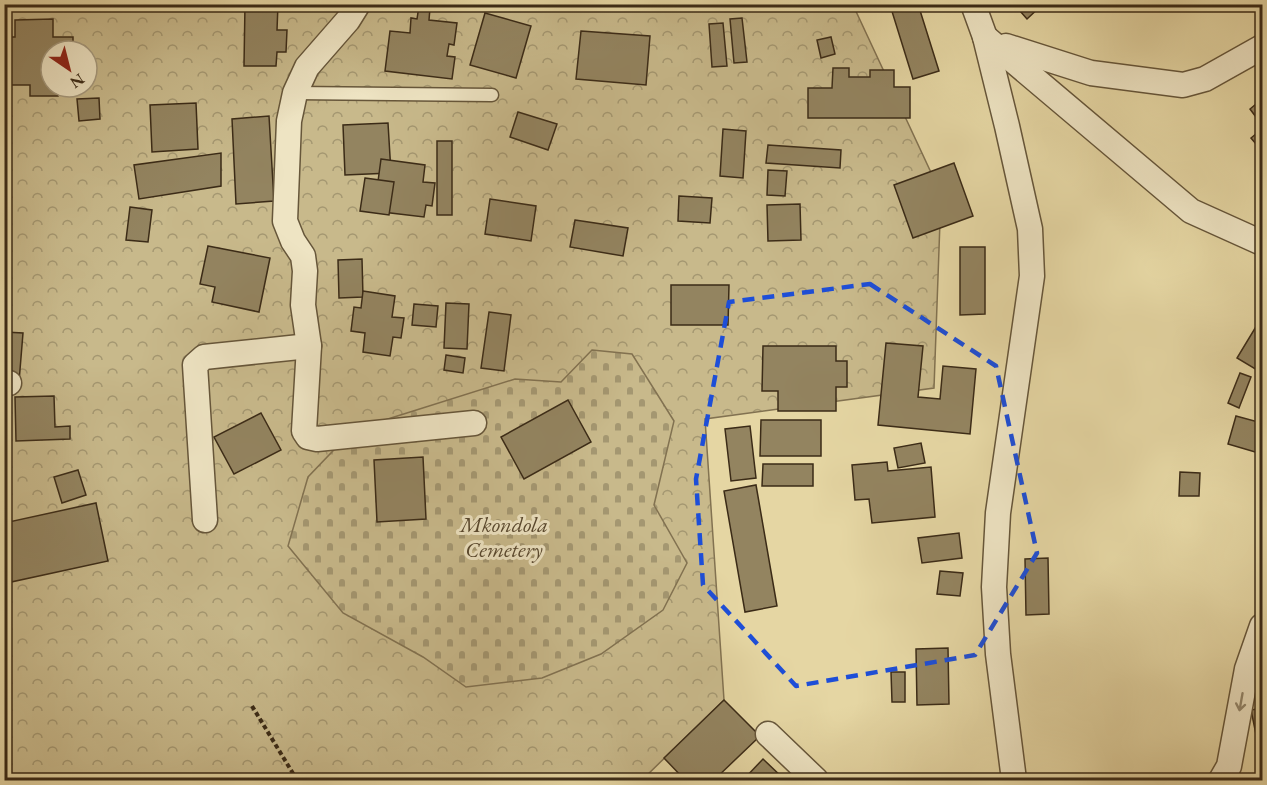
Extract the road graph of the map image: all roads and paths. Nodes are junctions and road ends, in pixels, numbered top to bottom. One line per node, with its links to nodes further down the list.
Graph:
1 (358, 4): 5 (street)
2 (973, 4): 3 (street)
3 (984, 37): 4 (street); 7 (street); 16 (street)
4 (1263, 47)
5 (295, 93): 6 (lane); 8 (street)
6 (492, 96)
7 (1263, 243)
8 (309, 346): 9 (street); 10 (street)
9 (474, 423)
10 (205, 520)
11 (1263, 626): 17 (street, one-way to 17)
12 (252, 706): 14 (path)
13 (768, 734): 15 (street)
14 (297, 780)
15 (816, 780)
16 (1014, 780)
17 (1221, 780)

